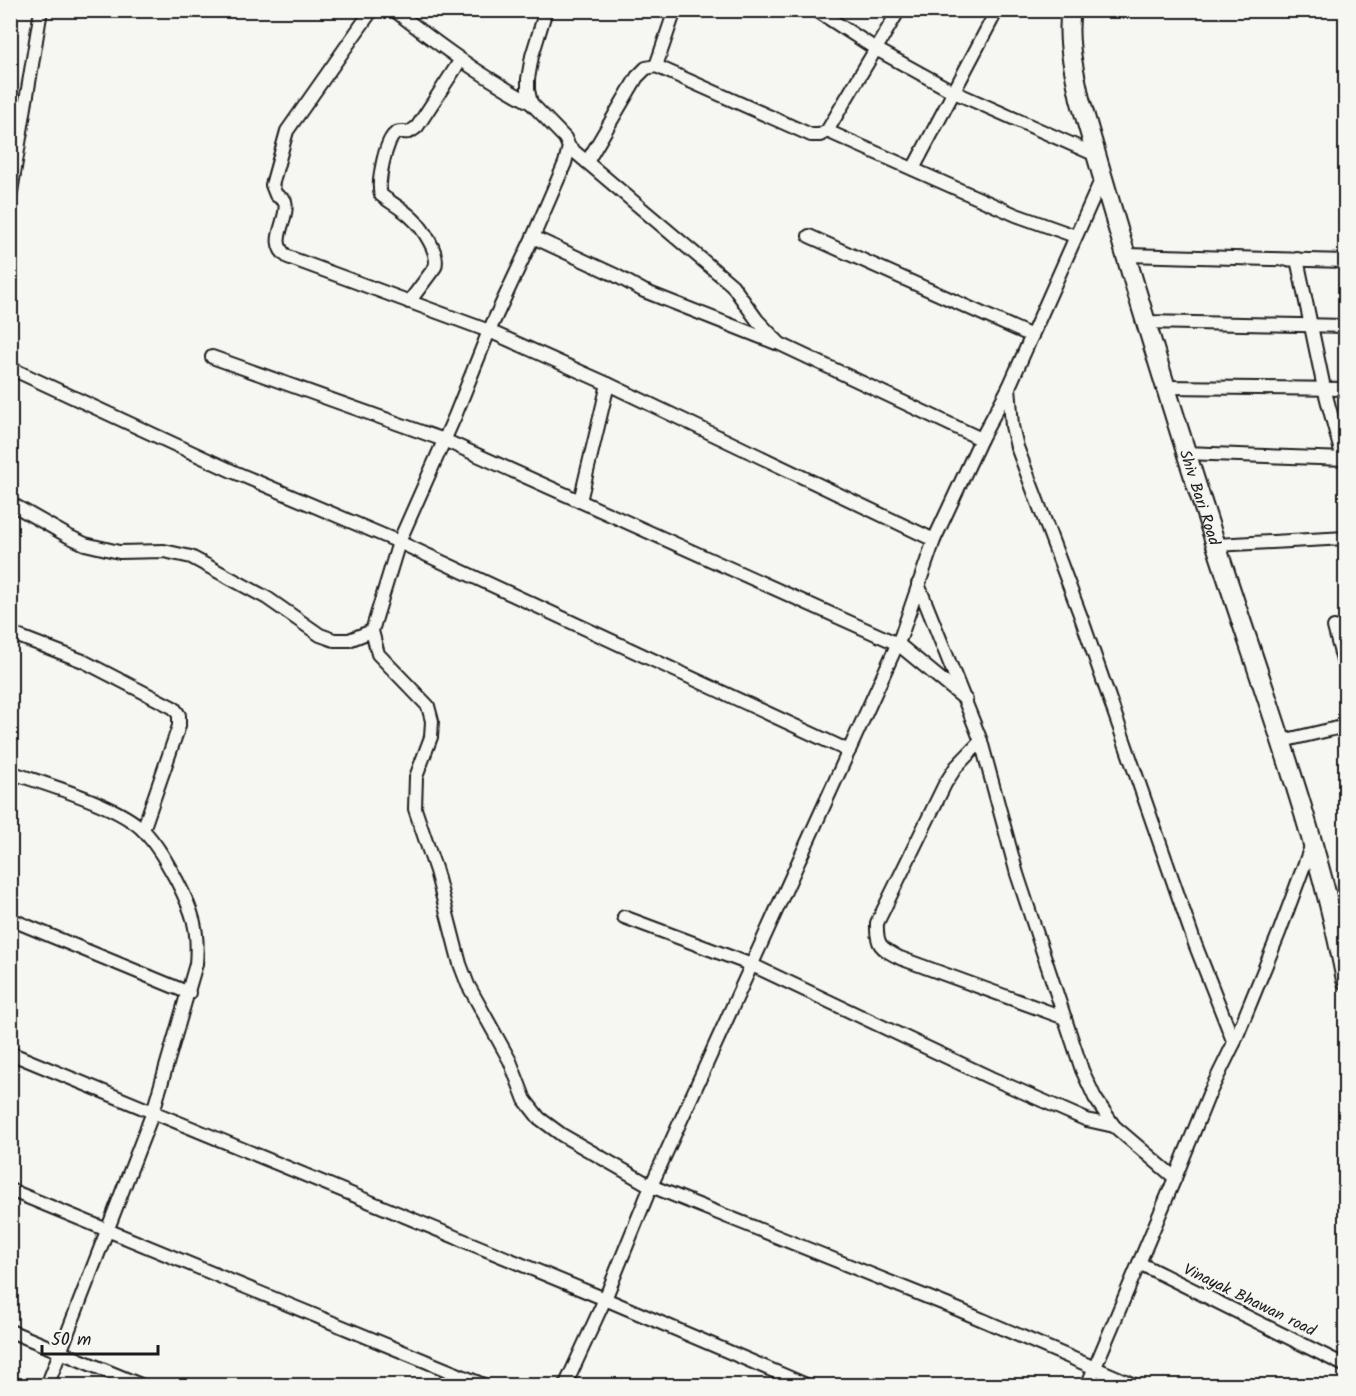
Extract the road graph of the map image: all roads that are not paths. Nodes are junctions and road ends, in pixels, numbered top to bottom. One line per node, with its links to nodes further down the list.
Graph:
1 (41, 10): 21 (street)
2 (372, 10): 28 (street)
3 (394, 10): 11 (street)
4 (546, 10): 14 (street)
5 (675, 10): 12 (street)
6 (816, 10): 10 (street)
7 (899, 10): 10 (street)
8 (997, 10): 13 (street)
9 (1067, 13): 17 (street, Shiv Bari Road)
10 (876, 49): 13 (street); 15 (street)
11 (460, 61): 14 (street); 28 (street)
12 (657, 66): 15 (street); 18 (street)
13 (954, 93): 17 (street); 19 (street)
14 (531, 103): 16 (street)
15 (827, 131): 19 (street)
16 (569, 147): 18 (street); 24 (street)
17 (1096, 155): 20 (street, Shiv Bari Road)
18 (587, 162): 34 (street)
19 (913, 169): 23 (street)
20 (1102, 178): 23 (street); 25 (street, Shiv Bari Road)
21 (10, 198)
22 (809, 236): 33 (street)
23 (1075, 236): 33 (street)
24 (533, 237): 32 (street); 34 (street)
25 (1127, 255): 26 (street); 29 (street, Shiv Bari Road)
26 (1297, 260): 27 (street); 30 (street)
27 (1346, 261)
28 (409, 302): 32 (street)
29 (1145, 322): 30 (street); 39 (street, Shiv Bari Road)
30 (1311, 325): 31 (street); 40 (street)
31 (1346, 326)
32 (489, 331): 37 (street); 43 (street)
33 (1032, 336): 38 (street)
34 (780, 344): 42 (street)
35 (212, 357): 43 (street)
36 (10, 368): 50 (street)
37 (608, 384): 46 (street); 49 (street)
38 (1009, 387): 42 (street); 73 (street)
39 (1165, 387): 40 (street); 44 (street, Shiv Bari Road)
40 (1324, 388): 41 (street); 45 (street)
41 (1346, 389)
42 (981, 439): 49 (street)
43 (444, 440): 46 (street); 50 (street)
44 (1185, 453): 45 (street); 51 (street, Shiv Bari Road)
45 (1344, 459)
46 (580, 501): 56 (street)
47 (10, 503): 54 (street)
48 (1346, 538): 51 (street)
49 (934, 540): 52 (street)
50 (399, 542): 54 (street); 62 (street)
51 (1216, 545): 61 (street, Shiv Bari Road)
52 (918, 584): 56 (street); 58 (street)
53 (1334, 627): 57 (street)
54 (372, 631): 78 (street)
55 (10, 633): 64 (street)
56 (898, 644): 58 (street); 62 (street)
57 (1346, 672)
58 (966, 700): 60 (street)
59 (1346, 726): 61 (street)
60 (981, 741): 72 (street); 72 (street)
61 (1282, 741): 65 (street, Shiv Bari Road)
62 (849, 751): 69 (street)
63 (10, 772): 64 (street)
64 (143, 830): 71 (street)
65 (1313, 842): 68 (street, Shiv Bari Road); 73 (street)
66 (624, 917): 69 (street)
67 (10, 919): 71 (street)
68 (1343, 959): 70 (street, Shiv Bari Road)
69 (752, 965): 76 (street); 78 (street)
70 (1346, 980)
71 (189, 993): 75 (street)
72 (1065, 1018): 76 (street)
73 (1234, 1043): 77 (street)
74 (10, 1053): 75 (street)
75 (153, 1112): 80 (street); 82 (street)
76 (1114, 1126): 77 (street)
77 (1175, 1178): 81 (street)
78 (651, 1186): 82 (street); 85 (street)
79 (10, 1190): 80 (street)
80 (106, 1230): 84 (street); 89 (street)
81 (1139, 1263): 85 (street); 86 (street, Vinayak Bhawan road)
82 (605, 1299): 90 (street); 91 (street)
83 (10, 1331): 84 (street)
84 (59, 1351): 87 (street); 88 (street)
85 (1096, 1366): 92 (street); 93 (street)
86 (1346, 1366)
87 (46, 1386)
88 (143, 1386)
89 (486, 1386)
90 (565, 1386)
91 (809, 1386)
92 (1087, 1386)
93 (1137, 1386)

